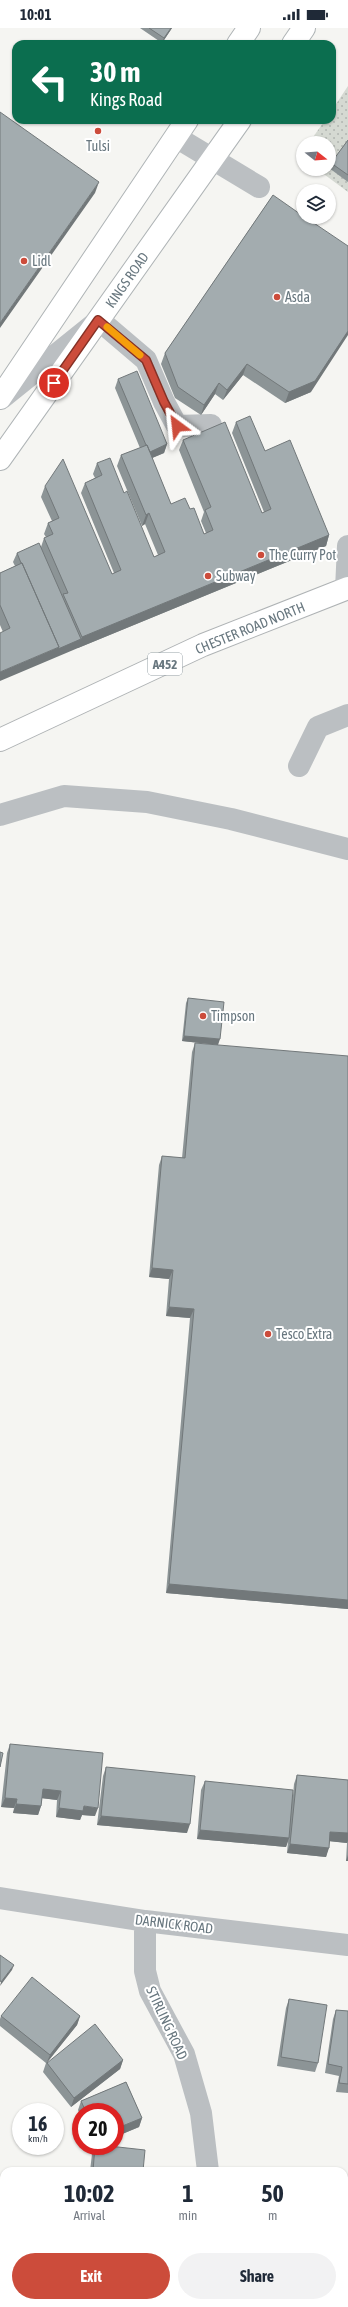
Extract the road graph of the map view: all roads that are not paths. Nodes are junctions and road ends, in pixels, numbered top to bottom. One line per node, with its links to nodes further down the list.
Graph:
1 (249, 28): 3 (main road)
2 (304, 28): 4 (main road)
3 (241, 40)
4 (296, 40)
5 (237, 124): 7 (main road, KINGS ROAD)
6 (181, 128): 7 (street); 10 (main road)
7 (214, 158): 8 (street); 9 (main road, KINGS ROAD)
8 (259, 187)
9 (98, 320): 10 (street); 11 (street); 12 (main road, KINGS ROAD)
10 (0, 399)
11 (211, 425)
12 (0, 459)
13 (348, 546): 14 (street)
14 (347, 589): 16 (main road, CHESTER ROAD NORTH / A452)
15 (348, 715): 17 (street)
16 (0, 740)
17 (299, 766)
18 (0, 815): 19 (street)
19 (348, 849)
20 (0, 1898): 21 (street, DARNICK ROAD)
21 (145, 1921): 22 (street, DARNICK ROAD); 23 (street, STIRLING ROAD)
22 (348, 1945)
23 (208, 2167)

